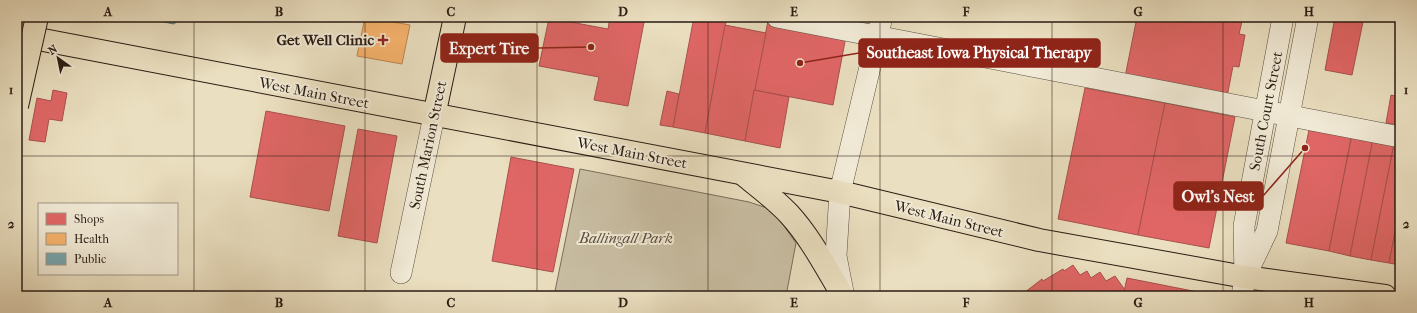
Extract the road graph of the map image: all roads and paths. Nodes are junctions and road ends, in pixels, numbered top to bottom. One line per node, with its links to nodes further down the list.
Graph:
1 (20, 17): 8 (street)
2 (36, 17): 10 (main road, bridge)
3 (455, 17): 13 (main road, South Marion Street)
4 (776, 17): 7 (street)
5 (1284, 17): 11 (street, South Court Street)
6 (1308, 17): 12 (street, South Court Street)
7 (880, 27): 11 (street); 16 (street)
8 (17, 30)
9 (17, 35): 13 (main road, West Main Street)
10 (17, 106)
11 (1266, 111): 12 (street); 18 (street, South Court Street)
12 (1290, 115): 14 (street); 18 (street, South Court Street)
13 (434, 116): 15 (main road, West Main Street); 17 (street, South Marion Street)
14 (1400, 137)
15 (742, 174): 16 (main road, West Main Street); 19 (main road)
16 (840, 192): 18 (main road, West Main Street); 19 (street)
17 (401, 273)
18 (1244, 287): 20 (main road, West Main Street)
19 (844, 296)
20 (1385, 296)

